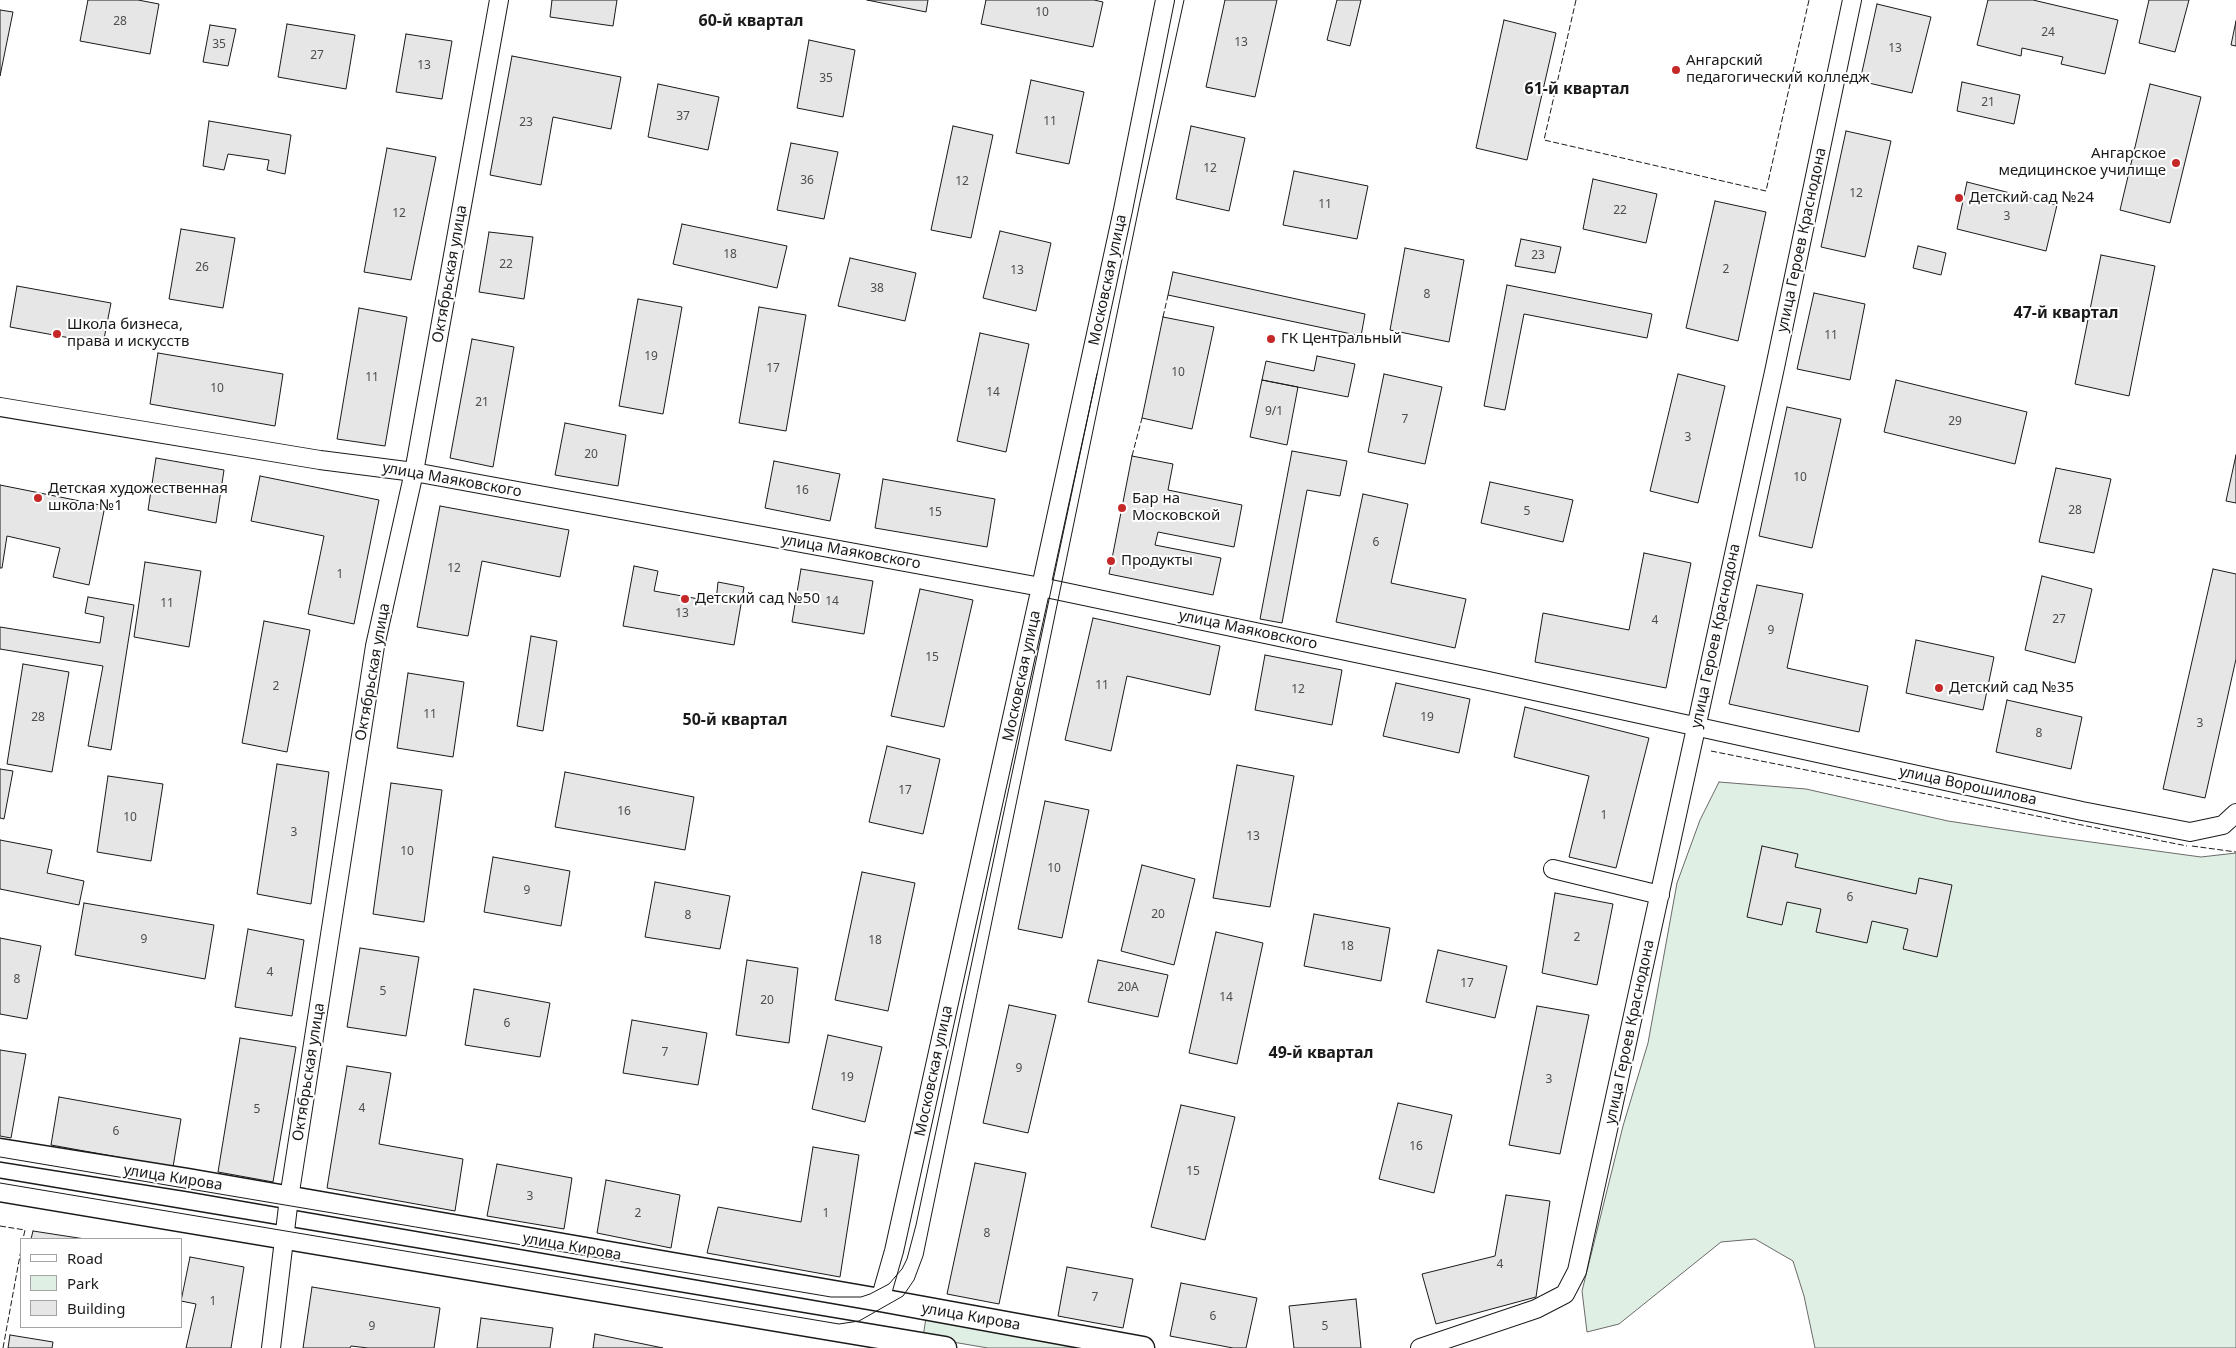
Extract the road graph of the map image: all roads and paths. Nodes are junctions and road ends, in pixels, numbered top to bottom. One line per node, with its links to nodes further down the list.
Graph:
1 (500, 0): 5 (street, Октябрьская улица)
2 (1165, 0): 6 (street, Московская улица)
3 (1852, 0): 7 (street, улица Героев Краснодона)
4 (0, 407): 5 (street, улица Маяковского)
5 (414, 472): 6 (street, улица Маяковского); 13 (street, Октябрьская улица)
6 (1041, 587): 7 (street, улица Маяковского); 15 (street, Московская улица)
7 (1696, 727): 8 (street, улица Ворошилова); 10 (street, улица Героев Краснодона)
8 (2236, 813)
9 (1553, 869): 10 (street)
10 (1660, 895): 20 (street, улица Героев Краснодона)
11 (0, 1150): 13 (street, улица Кирова)
12 (0, 1190): 14 (street)
13 (289, 1198): 14 (street, Октябрьская улица); 15 (street, улица Кирова)
14 (284, 1238): 16 (street); 17 (street, Октябрьская улица)
15 (880, 1300): 16 (street, Московская улица); 19 (street, улица Кирова)
16 (867, 1342): 18 (street)
17 (271, 1348)
18 (945, 1348)
19 (1143, 1348)
20 (1420, 1348)

